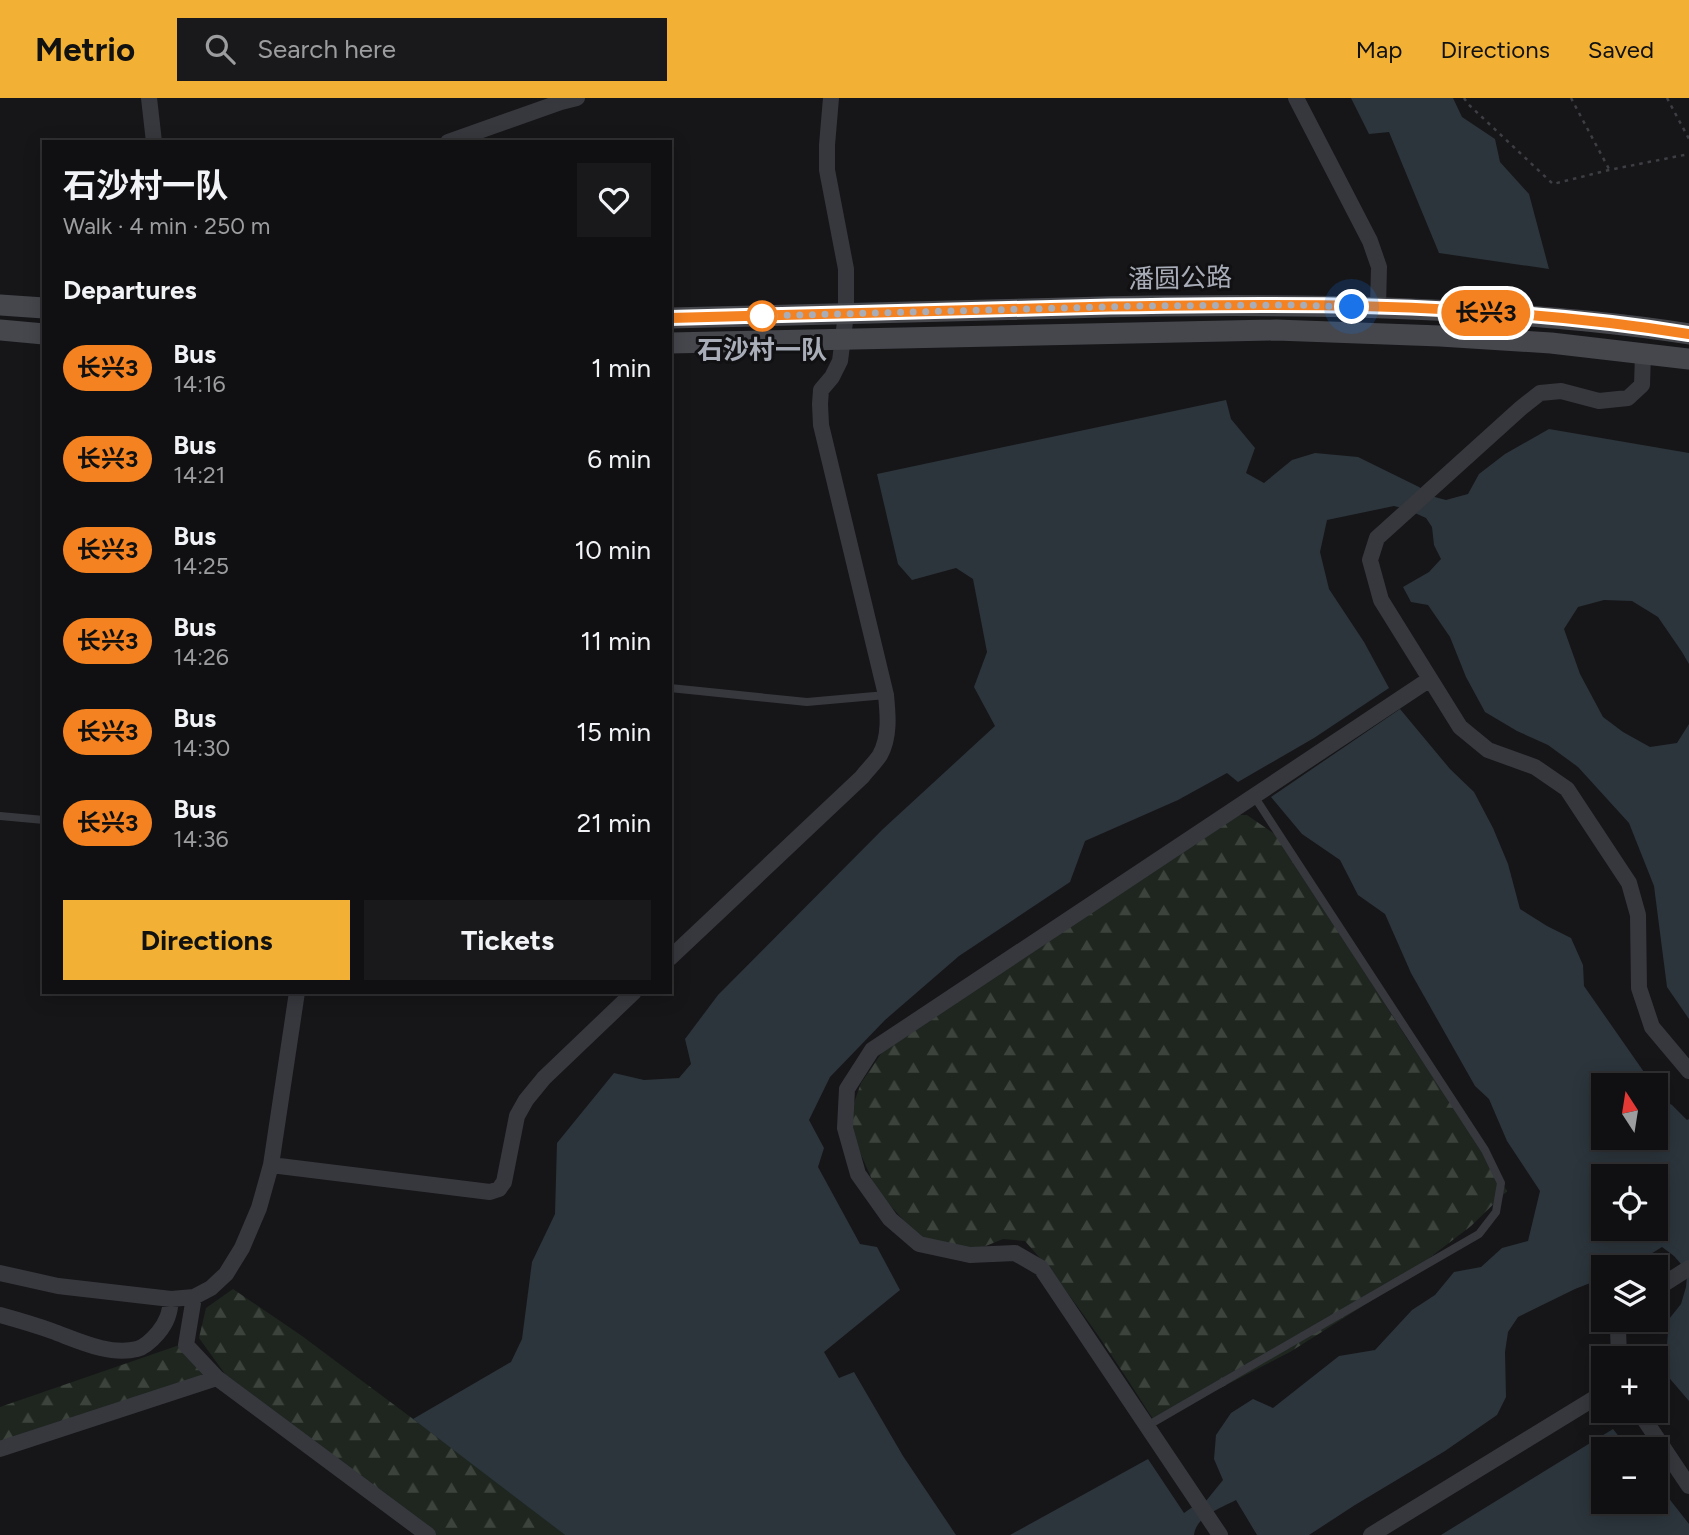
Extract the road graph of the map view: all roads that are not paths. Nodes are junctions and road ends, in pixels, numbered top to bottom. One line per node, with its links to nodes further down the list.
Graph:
1 (149, 98): 5 (street)
2 (577, 98): 6 (street)
3 (831, 98): 10 (street)
4 (1296, 98): 8 (street)
5 (154, 140)
6 (454, 140)
7 (0, 305): 9 (main road)
8 (1378, 307): 10 (main road, 潘圆公路); 14 (main road, 潘圆公路)
9 (42, 308)
10 (846, 314): 11 (main road, 潘圆公路); 15 (street)
11 (672, 318)
12 (0, 330): 13 (main road)
13 (42, 334)
14 (1689, 334)
15 (843, 339): 16 (main road, 潘圆公路); 17 (main road, 潘圆公路); 21 (street)
16 (672, 343)
17 (1643, 354): 18 (main road, 潘圆公路); 19 (street)
18 (1689, 359)
19 (1430, 679): 22 (street); 28 (street)
20 (672, 688): 21 (lane)
21 (886, 695): 25 (street)
22 (1254, 796): 39 (lane); 39 (street)
23 (0, 816): 24 (lane)
24 (42, 820)
25 (672, 956)
26 (297, 994): 29 (street)
27 (633, 994): 29 (street)
28 (1689, 1071)
29 (271, 1165): 33 (street)
30 (1689, 1268): 32 (street)
31 (0, 1273): 34 (street)
32 (1668, 1281)
33 (194, 1297): 34 (street); 36 (street)
34 (171, 1299): 35 (street)
35 (0, 1315)
36 (217, 1378): 40 (street); 42 (street)
37 (1591, 1400): 44 (street)
38 (1647, 1423): 41 (street)
39 (1147, 1426): 43 (street)
40 (0, 1449)
41 (1689, 1486)
42 (428, 1535)
43 (1220, 1535)
44 (1371, 1535)

